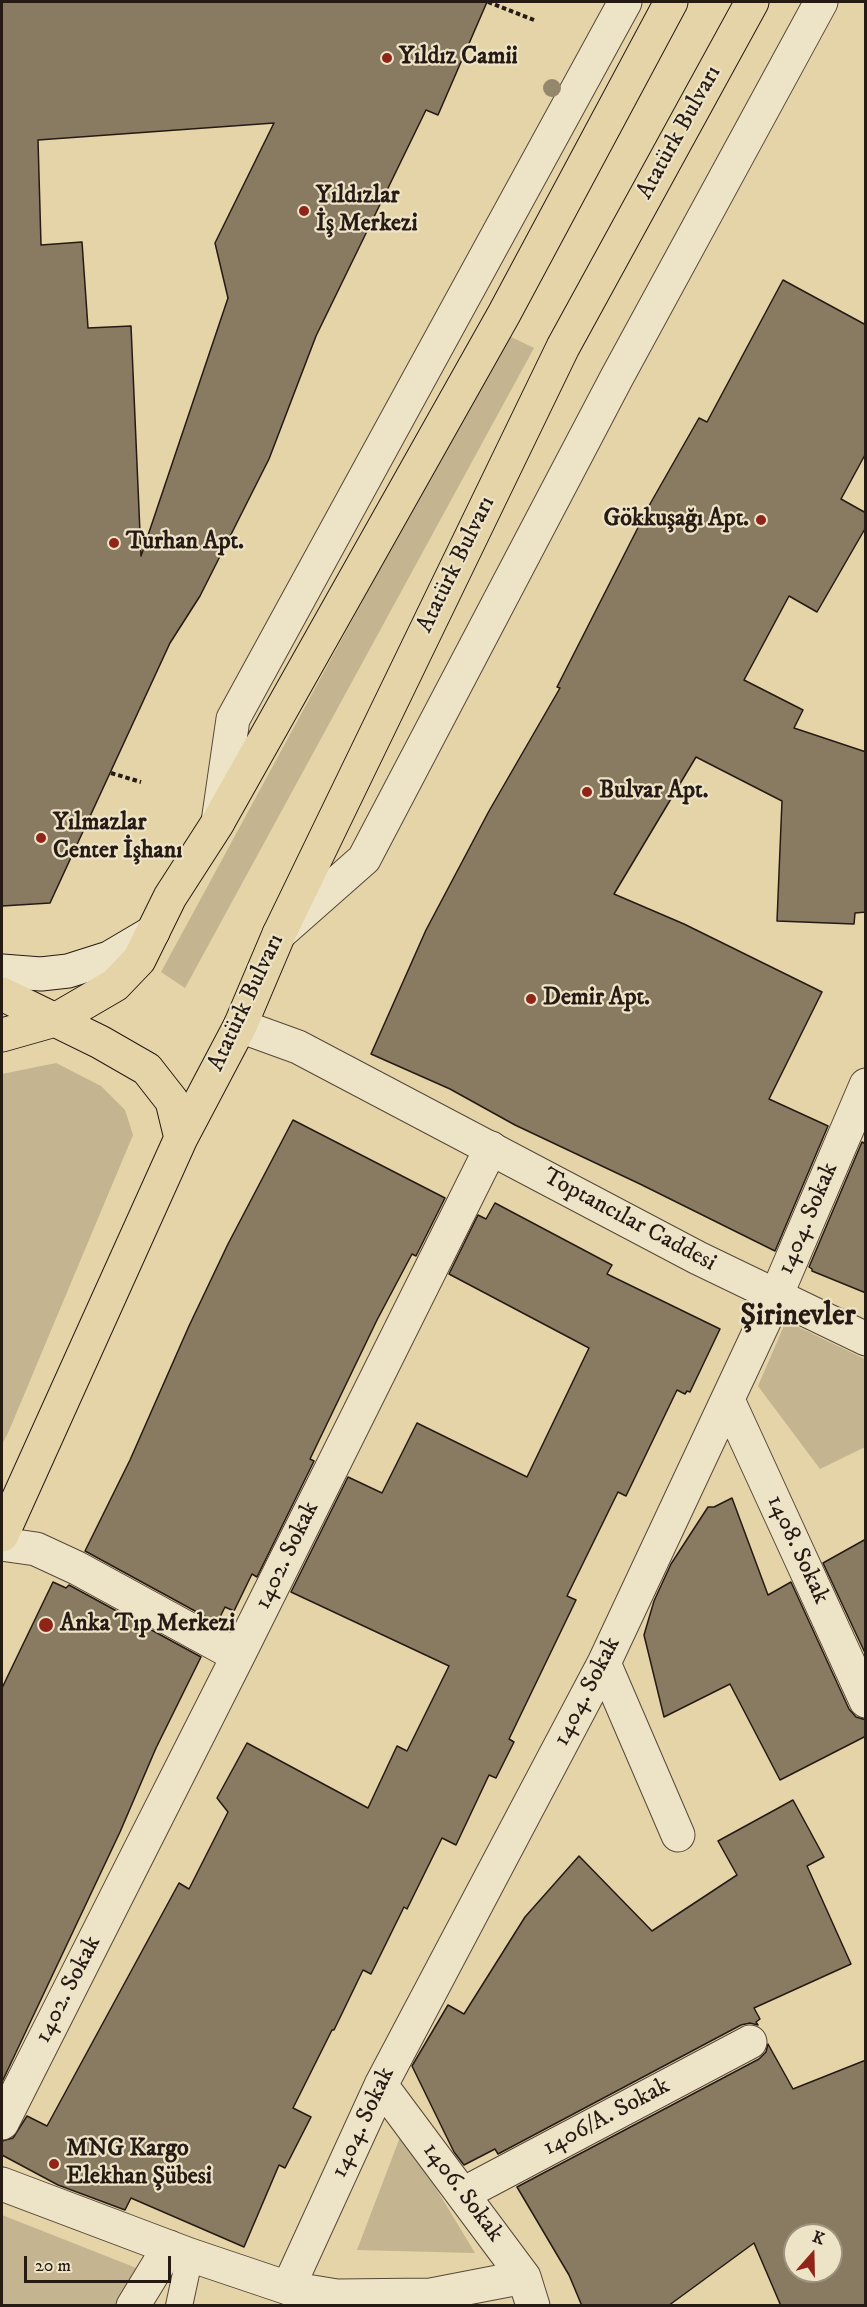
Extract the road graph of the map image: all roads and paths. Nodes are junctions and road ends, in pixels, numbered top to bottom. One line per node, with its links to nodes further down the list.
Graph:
1 (488, 2): 6 (path)
2 (626, 2): 9 (street)
3 (671, 2): 9 (main road)
4 (752, 2): 11 (main road, Atatürk Bulvarı)
5 (821, 2): 11 (street)
6 (534, 20)
7 (111, 772): 8 (path)
8 (141, 782)
9 (218, 824): 10 (main road)
10 (153, 932): 12 (street); 14 (main road)
11 (279, 934): 15 (main road, Atatürk Bulvarı)
12 (2, 971)
13 (2, 994): 14 (main road)
14 (56, 1020): 16 (main road); 18 (main road)
15 (240, 1026): 18 (main road, Atatürk Bulvarı); 19 (street, Toptancılar Caddesi)
16 (2, 1035)
17 (866, 1085): 20 (street, 1404. Sokak)
18 (181, 1138): 23 (main road, Atatürk Bulvarı)
19 (491, 1148): 20 (street, Toptancılar Caddesi); 25 (street, 1402. Sokak)
20 (776, 1296): 21 (street, Toptancılar Caddesi); 22 (street, 1404. Sokak)
21 (866, 1339)
22 (728, 1400): 26 (street, 1404. Sokak); 27 (street, 1408. Sokak)
23 (2, 1535)
24 (2, 1544): 25 (street)
25 (238, 1656): 31 (street, 1402. Sokak)
26 (604, 1663): 28 (street); 30 (street, 1404. Sokak)
27 (866, 1701)
28 (678, 1835)
29 (750, 2042): 33 (street, 1406/A. Sokak)
30 (381, 2085): 33 (street, 1406. Sokak); 35 (street, 1404. Sokak)
31 (2, 2123)
32 (2, 2184): 34 (street)
33 (463, 2194): 36 (street, 1406. Sokak)
34 (180, 2251): 35 (street); 37 (street); 38 (lane)
35 (288, 2288): 36 (street)
36 (529, 2291)
37 (133, 2306)
38 (179, 2306)

